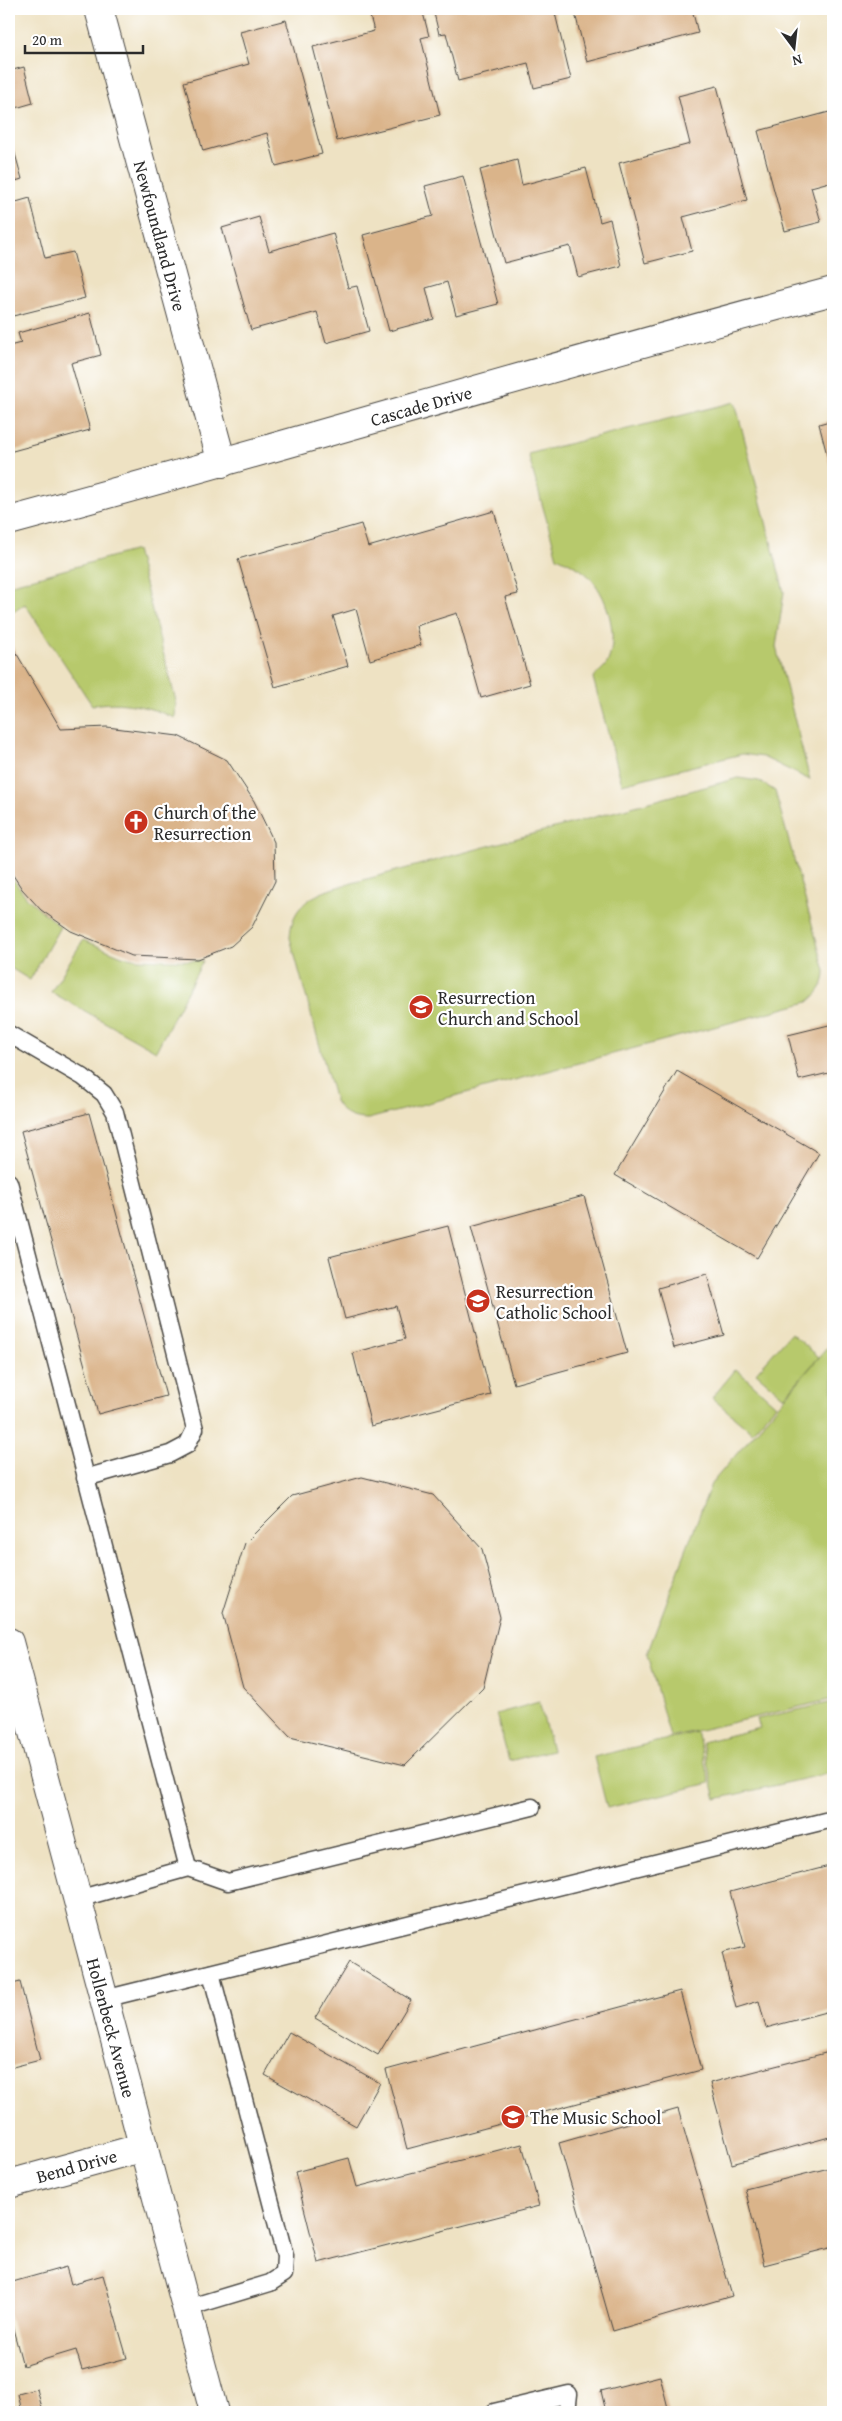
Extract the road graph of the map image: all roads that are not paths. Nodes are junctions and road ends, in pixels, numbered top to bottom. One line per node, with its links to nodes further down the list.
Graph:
1 (99, 9): 3 (street, Newfoundland Drive)
2 (833, 292): 3 (street, Cascade Drive)
3 (222, 463): 4 (street, Cascade Drive)
4 (9, 521)
5 (9, 1034): 7 (lane)
6 (9, 1182): 7 (lane)
7 (85, 1478): 11 (lane)
8 (9, 1642): 12 (street, Hollenbeck Avenue)
9 (532, 1807): 11 (lane)
10 (833, 1819): 13 (lane)
11 (188, 1868): 12 (lane)
12 (78, 1899): 14 (street, Hollenbeck Avenue)
13 (211, 1973): 14 (lane); 17 (lane)
14 (104, 1999): 15 (street, Hollenbeck Avenue)
15 (144, 2146): 16 (street, Bend Drive); 17 (street, Hollenbeck Avenue)
16 (9, 2184)
17 (187, 2308): 18 (street, Hollenbeck Avenue)
18 (214, 2412)
19 (494, 2412): 20 (lane)
20 (567, 2412)

